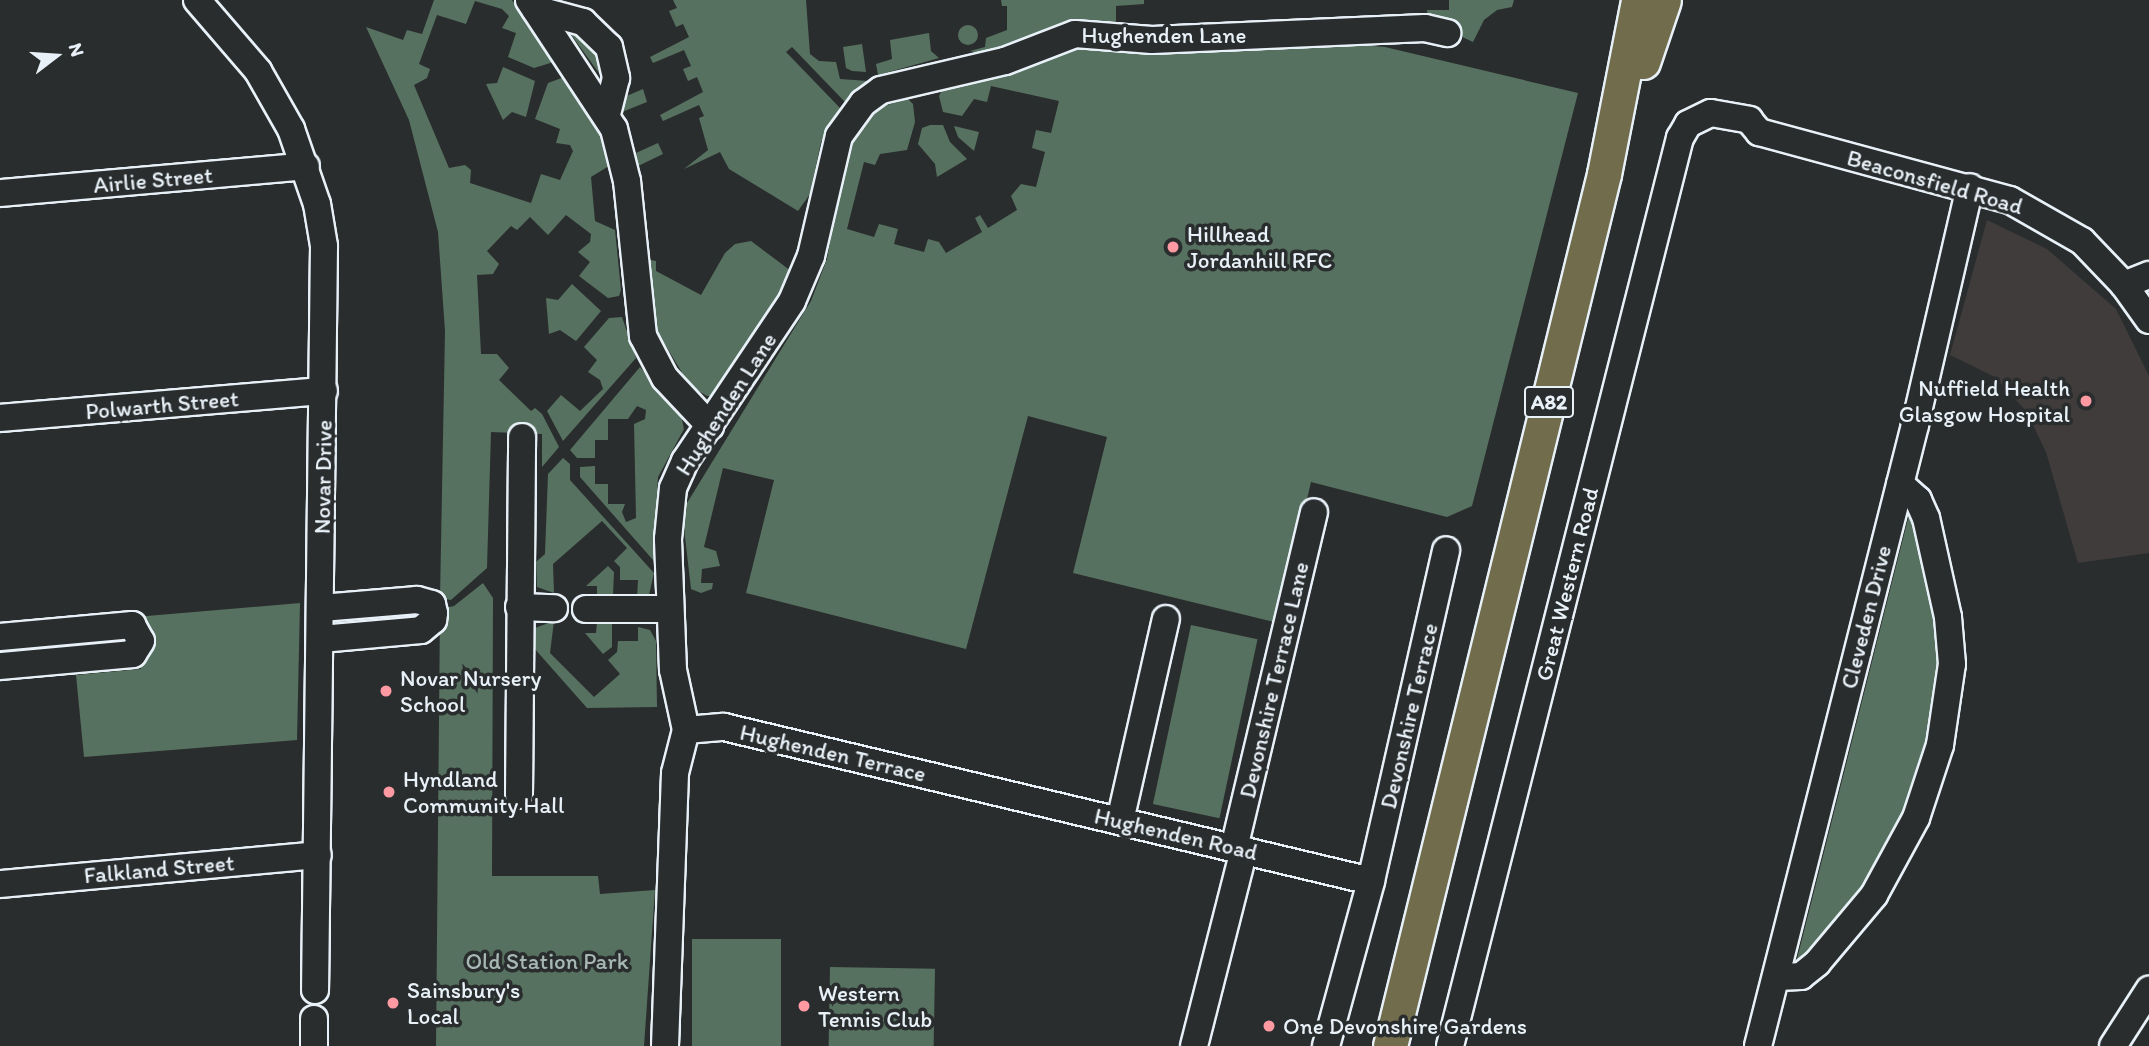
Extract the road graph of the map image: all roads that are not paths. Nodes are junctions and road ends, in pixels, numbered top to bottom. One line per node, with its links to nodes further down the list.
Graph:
1 (197, 0): 8 (street, Novar Drive)
2 (1637, 0): 9 (main road, A82)
3 (1664, 0): 9 (main road, A82)
4 (532, 4): 6 (street); 6 (street)
5 (1447, 33): 17 (street, Hughenden Lane)
6 (607, 115): 17 (street)
7 (1688, 124): 10 (street, Beaconsfield Road); 48 (street, Great Western Road)
8 (306, 166): 11 (street, Airlie Street); 15 (street, Novar Drive)
9 (1604, 174): 47 (main road, A82)
10 (1970, 187): 13 (street, Beaconsfield Road); 19 (street, Cleveden Drive)
11 (0, 193)
12 (2149, 275): 13 (street)
13 (2124, 285): 14 (street, Beaconsfield Road)
14 (2149, 320)
15 (324, 391): 16 (street, Polwarth Street); 23 (street, Novar Drive)
16 (0, 418)
17 (710, 426): 26 (street, Hughenden Lane)
18 (522, 437): 22 (street)
19 (1900, 484): 39 (street, Cleveden Drive); 39 (street)
20 (1314, 512): 35 (street, Devonshire Terrace Lane)
21 (1446, 550): 37 (street, Devonshire Terrace)
22 (519, 607): 24 (street); 33 (street)
23 (321, 608): 29 (street, Novar Drive); 29 (street)
24 (554, 608)
25 (586, 609): 26 (street)
26 (670, 609): 31 (street, Hughenden Lane)
27 (1166, 619): 34 (street)
28 (0, 637): 30 (street)
29 (321, 639): 36 (street, Novar Drive)
30 (0, 666)
31 (686, 730): 32 (street, Hughenden Terrace); 44 (street)
32 (980, 787): 34 (street, Hughenden Road)
33 (519, 794)
34 (1120, 821): 35 (street, Hughenden Road)
35 (1239, 849): 37 (street, Hughenden Road); 45 (street, Devonshire Terrace Lane)
36 (318, 855): 38 (street, Falkland Street); 40 (street, Novar Drive)
37 (1371, 881): 46 (street, Devonshire Terrace)
38 (0, 884)
39 (1776, 977): 49 (street, Cleveden Drive)
40 (315, 990)
41 (2149, 990): 50 (street)
42 (314, 1018): 43 (street)
43 (314, 1046)
44 (665, 1046)
45 (1194, 1046)
46 (1326, 1046)
47 (1390, 1046)
48 (1450, 1046)
49 (1758, 1046)
50 (2113, 1046)

